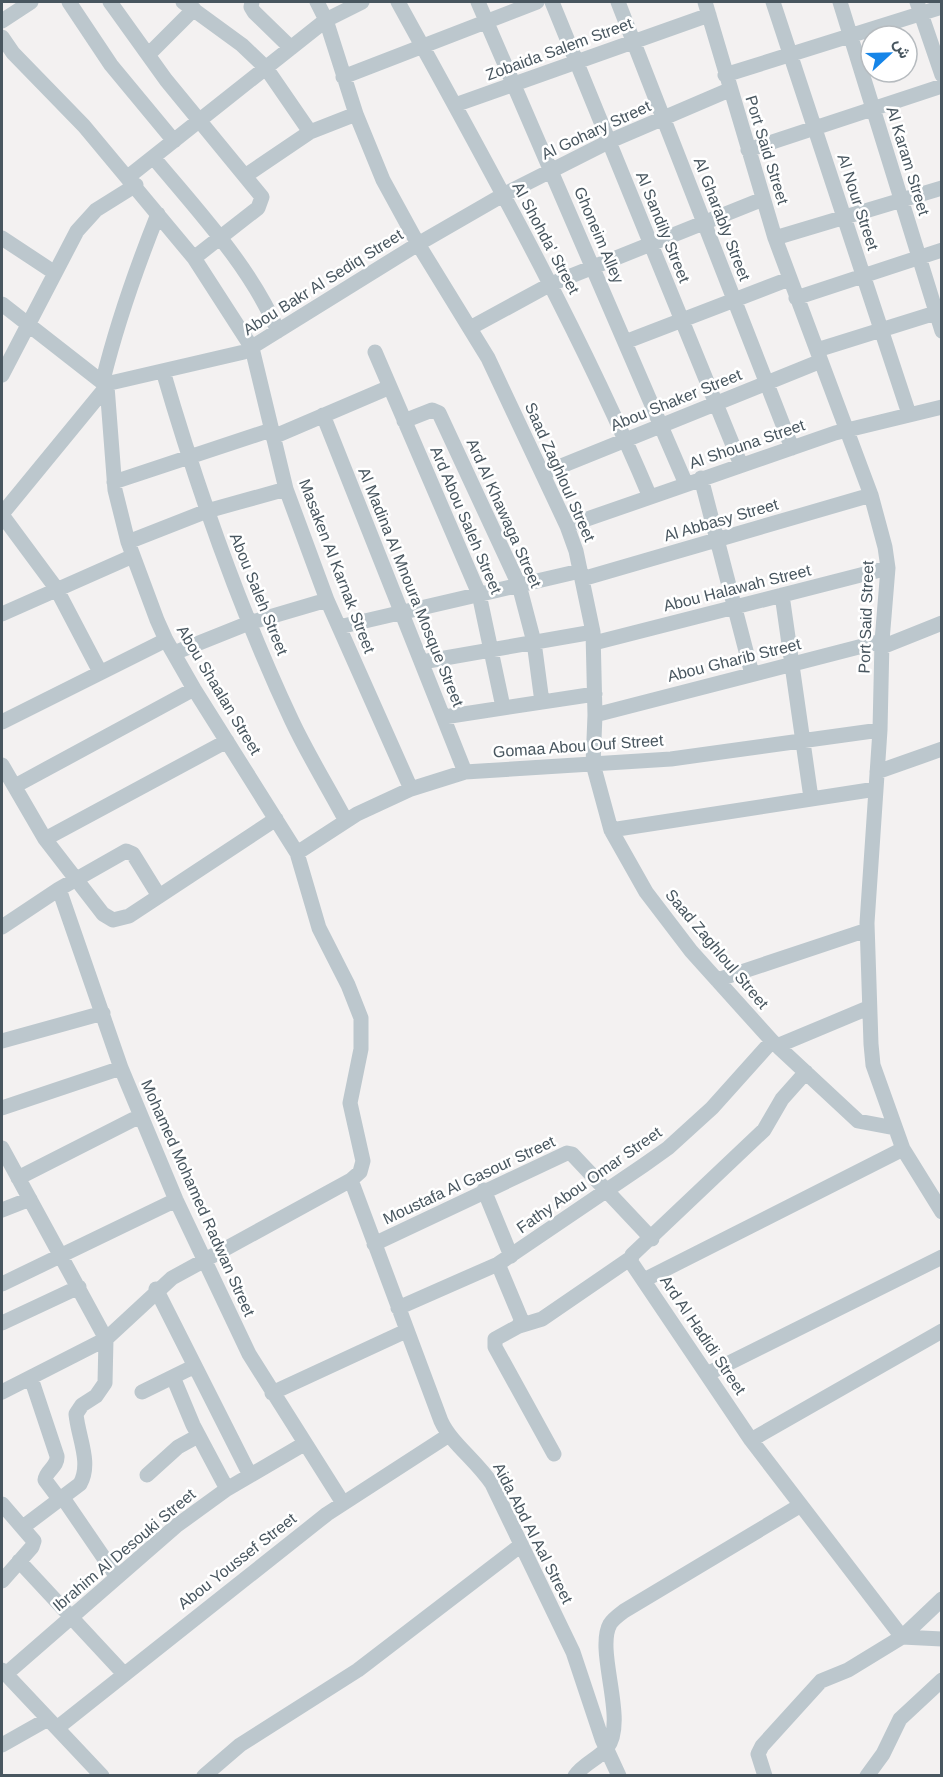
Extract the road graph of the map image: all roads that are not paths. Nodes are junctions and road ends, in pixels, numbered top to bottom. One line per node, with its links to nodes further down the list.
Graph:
1 (31, 2): 19 (street)
2 (69, 2): 42 (street)
3 (110, 2): 26 (street)
4 (252, 2): 25 (street)
5 (317, 2): 18 (street, Saad Zaghloul Street)
6 (362, 2): 18 (street)
7 (398, 2): 24 (street, Al Shohda' Street)
8 (478, 2): 20 (street, Ghoneim Alley)
9 (537, 2): 20 (street)
10 (552, 2): 28 (street, Al Sandily Street)
11 (618, 2): 23 (street, Al Gharably Street)
12 (773, 2): 27 (street, Al Nour Street)
13 (840, 2): 21 (street, Al Karam Street)
14 (189, 5): 26 (street); 29 (street)
15 (919, 7): 16 (street, Al Gohary Street); 21 (street, Al Gohary Street); 30 (street)
16 (942, 7)
17 (707, 8): 23 (street, Zobaida Salem Street); 32 (street, Port Said Street)
18 (326, 20): 25 (street); 31 (street, Saad Zaghloul Street)
19 (2, 21)
20 (486, 21): 24 (street); 33 (street, Ghoneim Alley)
21 (851, 35): 27 (street, Al Gohary Street); 36 (street, Al Karam Street)
22 (2, 37): 48 (street, Masaken Al Karnak Street)
23 (633, 41): 28 (street, Zobaida Salem Street); 38 (street, Al Gharably Street)
24 (423, 46): 31 (street); 35 (street, Al Shohda' Street)
25 (291, 48): 29 (street)
26 (148, 55): 39 (street)
27 (791, 55): 32 (street, Al Gohary Street); 40 (street, Al Nour Street)
28 (577, 62): 33 (street, Zobaida Salem Street); 43 (street, Al Sandily Street)
29 (266, 68): 39 (street); 41 (street)
30 (942, 75)
31 (343, 77): 37 (street, Saad Zaghloul Street)
32 (727, 83): 38 (street, Al Gohary Street); 44 (street, Port Said Street)
33 (514, 84): 35 (street, Zobaida Salem Street); 46 (street, Ghoneim Alley)
34 (942, 86): 36 (street)
35 (454, 105): 50 (street, Al Shohda' Street)
36 (873, 108): 40 (street); 52 (street, Al Karam Street)
37 (356, 114): 41 (street); 59 (street, Saad Zaghloul Street)
38 (663, 118): 43 (street, Al Gohary Street); 55 (street, Al Gharably Street)
39 (199, 121): 42 (street); 47 (street)
40 (815, 128): 44 (street); 54 (street, Al Nour Street)
41 (310, 132): 47 (street)
42 (174, 141): 45 (street)
43 (610, 141): 46 (street, Al Gohary Street); 60 (street, Al Sandily Street)
44 (748, 150): 51 (street, Port Said Street)
45 (153, 157): 48 (street); 57 (street)
46 (550, 170): 50 (street, Al Gohary Street); 64 (street, Ghoneim Alley)
47 (245, 176): 57 (street)
48 (132, 181): 53 (street, Masaken Al Karnak Street); 65 (street)
49 (942, 188): 52 (street)
50 (503, 195): 59 (street, Al Gohary Street); 68 (street, Al Shohda' Street)
51 (763, 200): 55 (street); 58 (street, Port Said Street)
52 (901, 200): 54 (street); 62 (street, Al Karam Street)
53 (158, 214): 63 (street, Masaken Al Karnak Street); 85 (street)
54 (844, 217): 58 (street); 66 (street, Al Nour Street)
55 (704, 223): 60 (street); 70 (street, Al Gharably Street)
56 (2, 238): 65 (street)
57 (220, 238): 63 (street); 77 (street)
58 (775, 238): 67 (street, Port Said Street)
59 (418, 244): 75 (street, Saad Zaghloul Street); 77 (street, Abou Bakr Al Sediq Street)
60 (651, 244): 64 (street); 73 (street, Al Sandily Street)
61 (942, 250): 62 (street)
62 (919, 257): 66 (street); 72 (street, Al Karam Street)
63 (194, 258): 80 (street, Masaken Al Karnak Street)
64 (592, 267): 68 (street); 79 (street, Ghoneim Alley)
65 (56, 273): 74 (street)
66 (863, 276): 69 (street); 76 (street, Al Nour Street)
67 (789, 279): 69 (street, Port Said Street); 70 (street)
68 (551, 284): 75 (street); 96 (street, Al Shohda' Street)
69 (796, 298): 82 (street, Port Said Street)
70 (734, 301): 73 (street); 86 (street, Al Gharably Street)
71 (2, 304): 74 (street)
72 (939, 312): 76 (street, Abou Shaker Street); 78 (street, Al Karam Street)
73 (682, 321): 79 (street); 88 (street, Al Sandily Street)
74 (29, 326): 84 (street); 85 (street)
75 (470, 328): 100 (street, Saad Zaghloul Street)
76 (881, 330): 82 (street, Abou Shaker Street); 90 (street, Al Nour Street)
77 (278, 331): 80 (street, Abou Bakr Al Sediq Street)
78 (942, 331)
79 (626, 342): 93 (street, Ghoneim Alley)
80 (252, 348): 83 (street, Abou Bakr Al Sediq Street); 95 (street, Masaken Al Karnak Street)
81 (375, 352): 87 (street, Ard Abou Saleh Street)
82 (819, 356): 86 (street, Abou Shaker Street); 94 (street, Port Said Street)
83 (164, 371): 85 (street, Abou Bakr Al Sediq Street); 98 (street, Abou Saleh Street)
84 (2, 375)
85 (105, 383): 102 (street, Abou Shaalan Street); 107 (street)
86 (766, 383): 88 (street, Abou Shaker Street); 97 (street, Al Gharably Street)
87 (390, 387): 91 (street); 92 (street, Ard Abou Saleh Street)
88 (716, 404): 93 (street, Abou Shaker Street); 99 (street, Al Sandily Street)
89 (942, 407): 90 (street, Al Shouna Street)
90 (909, 414): 94 (street, Al Shouna Street)
91 (323, 415): 95 (street); 119 (street, Al Madina Al Mnoura Mosque Street)
92 (404, 421): 113 (street, Ard Al Khawaga Street); 115 (street, Ard Abou Saleh Street)
93 (661, 426): 96 (street, Abou Shaker Street); 101 (street, Ghoneim Alley)
94 (847, 430): 97 (street, Al Shouna Street); 104 (street, Port Said Street)
95 (272, 434): 98 (street); 103 (street, Masaken Al Karnak Street)
96 (626, 440): 100 (street, Abou Shaker Street); 105 (street, Al Shohda' Street)
97 (792, 448): 99 (street, Al Shouna Street)
98 (188, 459): 102 (street); 106 (street, Abou Saleh Street)
99 (741, 465): 101 (street, Al Shouna Street)
100 (544, 473): 108 (street, Saad Zaghloul Street)
101 (694, 481): 105 (street, Al Shouna Street); 109 (street, Ghoneim Alley)
102 (114, 482): 110 (street, Abou Shaalan Street)
103 (286, 489): 106 (street); 117 (street, Masaken Al Karnak Street)
104 (871, 495): 109 (street, Al Abbasy Street); 111 (street, Port Said Street)
105 (650, 497): 108 (street, Al Shouna Street)
106 (207, 511): 110 (street); 121 (street, Abou Saleh Street)
107 (2, 515): 114 (street)
108 (567, 526): 112 (street, Saad Zaghloul Street)
109 (717, 540): 112 (street, Al Abbasy Street); 118 (street, Ghoneim Alley)
110 (130, 549): 114 (street); 127 (street, Abou Shaalan Street)
111 (888, 568): 116 (street, Abou Halawah Street); 126 (street, Port Said Street)
112 (581, 575): 113 (street, Al Abbasy Street); 124 (street, Saad Zaghloul Street)
113 (519, 585): 115 (street, Al Abbasy Street); 125 (street, Ard Al Khawaga Street)
114 (56, 588): 120 (street); 131 (street)
115 (479, 594): 119 (street, Al Abbasy Street); 128 (street, Ard Abou Saleh Street)
116 (782, 595): 118 (street, Abou Halawah Street); 130 (street)
117 (327, 600): 121 (street); 123 (street, Masaken Al Karnak Street)
118 (735, 607): 124 (street, Abou Halawah Street); 132 (street, Ghoneim Alley)
119 (402, 611): 123 (street, Al Abbasy Street); 129 (street, Al Madina Al Mnoura Mosque Street)
120 (2, 614)
121 (249, 623): 127 (street); 153 (street, Abou Saleh Street)
122 (942, 623): 126 (street, Abou Gharib Street)
123 (339, 627): 149 (street, Masaken Al Karnak Street)
124 (594, 637): 125 (street); 134 (street, Saad Zaghloul Street)
125 (534, 642): 128 (street); 135 (street, Ard Al Khawaga Street)
126 (882, 644): 130 (street, Abou Gharib Street); 140 (street, Port Said Street)
127 (170, 647): 131 (street); 133 (street, Abou Shaalan Street)
128 (493, 650): 129 (street); 136 (street, Ard Abou Saleh Street)
129 (422, 662): 138 (street, Al Madina Al Mnoura Mosque Street)
130 (792, 664): 132 (street, Abou Gharib Street); 141 (street)
131 (100, 672): 139 (street)
132 (752, 674): 137 (street, Abou Gharib Street)
133 (194, 688): 142 (street, Abou Shaalan Street); 148 (street)
134 (595, 694): 135 (street); 137 (street, Saad Zaghloul Street)
135 (542, 702): 136 (street)
136 (503, 707): 138 (street)
137 (595, 715): 144 (street, Saad Zaghloul Street)
138 (444, 717): 146 (street, Al Madina Al Mnoura Mosque Street)
139 (2, 722)
140 (880, 730): 141 (street, Gomaa Abou Ouf Street); 147 (street, Port Said Street)
141 (803, 739): 144 (street, Gomaa Abou Ouf Street); 151 (street)
142 (227, 741): 152 (street, Abou Shaalan Street); 155 (street)
143 (942, 749): 147 (street)
144 (593, 764): 146 (street, Gomaa Abou Ouf Street); 154 (street, Saad Zaghloul Street)
145 (2, 765): 148 (street)
146 (465, 772): 149 (street, Gomaa Abou Ouf Street)
147 (877, 772): 150 (street, Port Said Street)
148 (15, 786): 155 (street)
149 (411, 789): 153 (street, Gomaa Abou Ouf Street)
150 (876, 789): 151 (street); 161 (street, Port Said Street)
151 (811, 798): 154 (street)
152 (276, 819): 156 (street, Abou Shaalan Street); 159 (street)
153 (346, 821): 156 (street, Gomaa Abou Ouf Street)
154 (611, 830): 162 (street, Saad Zaghloul Street)
155 (45, 839): 157 (street)
156 (297, 853): 175 (street, Abou Shaalan Street)
157 (76, 879): 158 (street); 159 (street); 159 (street)
158 (59, 888): 160 (street); 164 (street, Mohamed Mohamed Radwan Street)
159 (159, 896)
160 (2, 927)
161 (867, 930): 162 (street); 163 (street, Port Said Street)
162 (717, 980): 166 (street, Saad Zaghloul Street)
163 (868, 1008): 166 (street); 171 (street, Port Said Street)
164 (103, 1013): 165 (street); 167 (street, Mohamed Mohamed Radwan Street)
165 (2, 1041)
166 (775, 1043): 168 (street, Saad Zaghloul Street); 177 (street, Fathy Abou Omar Street)
167 (121, 1068): 169 (street); 170 (street, Mohamed Mohamed Radwan Street)
168 (806, 1072): 171 (street, Saad Zaghloul Street); 182 (street)
169 (2, 1108)
170 (140, 1116): 174 (street); 179 (street, Mohamed Mohamed Radwan Street)
171 (895, 1128): 172 (street, Port Said Street)
172 (903, 1149): 181 (street, Port Said Street); 189 (street)
173 (3, 1153): 174 (street)
174 (18, 1178): 178 (street)
175 (351, 1180): 183 (street, Aida Abd Al Aal Street); 187 (street)
176 (484, 1190): 177 (street, Moustafa Al Gasour Street); 183 (street, Moustafa Al Gasour Street); 188 (street)
177 (605, 1192): 182 (street, Moustafa Al Gasour Street); 188 (street, Fathy Abou Omar Street)
178 (30, 1199): 180 (street); 184 (street)
179 (176, 1200): 184 (street); 187 (street, Mohamed Mohamed Radwan Street)
180 (2, 1210)
181 (942, 1212)
182 (652, 1239): 186 (street)
183 (374, 1244): 193 (street, Aida Abd Al Aal Street)
184 (61, 1256): 190 (street); 191 (street)
185 (942, 1257): 200 (street)
186 (631, 1258): 189 (street, Ard Al Hadidi Street); 195 (street)
187 (204, 1260): 192 (street); 205 (street, Mohamed Mohamed Radwan Street)
188 (505, 1260): 193 (street, Fathy Abou Omar Street); 195 (street)
189 (644, 1280): 200 (street, Ard Al Hadidi Street)
190 (2, 1284)
191 (79, 1287): 194 (street); 198 (street)
192 (156, 1289): 198 (street); 199 (street)
193 (398, 1308): 196 (street, Aida Abd Al Aal Street)
194 (2, 1323)
195 (519, 1326): 210 (street)
196 (406, 1331): 205 (street); 207 (street, Aida Abd Al Aal Street)
197 (942, 1331): 208 (street)
198 (106, 1339): 202 (street); 214 (street)
199 (195, 1366): 201 (street); 212 (street)
200 (707, 1374): 208 (street, Ard Al Hadidi Street)
201 (173, 1377): 204 (street); 206 (street)
202 (32, 1378): 203 (street); 214 (street)
203 (2, 1392)
204 (142, 1392)
205 (272, 1393): 209 (street, Mohamed Mohamed Radwan Street)
206 (198, 1436): 211 (street); 213 (street)
207 (449, 1436): 215 (street, Abou Youssef Street); 219 (street, Aida Abd Al Aal Street)
208 (751, 1440): 216 (street, Ard Al Hadidi Street)
209 (304, 1444): 212 (street, Ibrahim Al Desouki Street); 215 (street, Mohamed Mohamed Radwan Street)
210 (554, 1454)
211 (147, 1475)
212 (250, 1475): 213 (street, Ibrahim Al Desouki Street)
213 (227, 1489): 221 (street, Ibrahim Al Desouki Street)
214 (61, 1499): 218 (street); 221 (street)
215 (343, 1503): 228 (street, Abou Youssef Street)
216 (801, 1505): 225 (street, Ard Al Hadidi Street); 232 (street)
217 (3, 1508): 218 (street)
218 (27, 1531): 220 (street)
219 (521, 1545): 232 (street, Aida Abd Al Aal Street); 234 (street)
220 (19, 1561): 222 (street); 224 (street)
221 (117, 1577): 224 (street, Ibrahim Al Desouki Street)
222 (2, 1581)
223 (942, 1599): 225 (street)
224 (72, 1617): 227 (street, Ibrahim Al Desouki Street); 228 (street)
225 (902, 1637): 226 (street); 237 (street)
226 (942, 1639)
227 (4, 1672): 230 (street)
228 (124, 1674): 230 (street, Abou Youssef Street)
229 (942, 1680): 238 (street)
230 (53, 1724): 231 (street, Abou Youssef Street); 233 (street)
231 (2, 1745)
232 (608, 1748): 235 (street); 236 (street, Aida Abd Al Aal Street)
233 (102, 1776)
234 (204, 1776)
235 (575, 1776)
236 (619, 1776)
237 (765, 1776)
238 (867, 1776)

